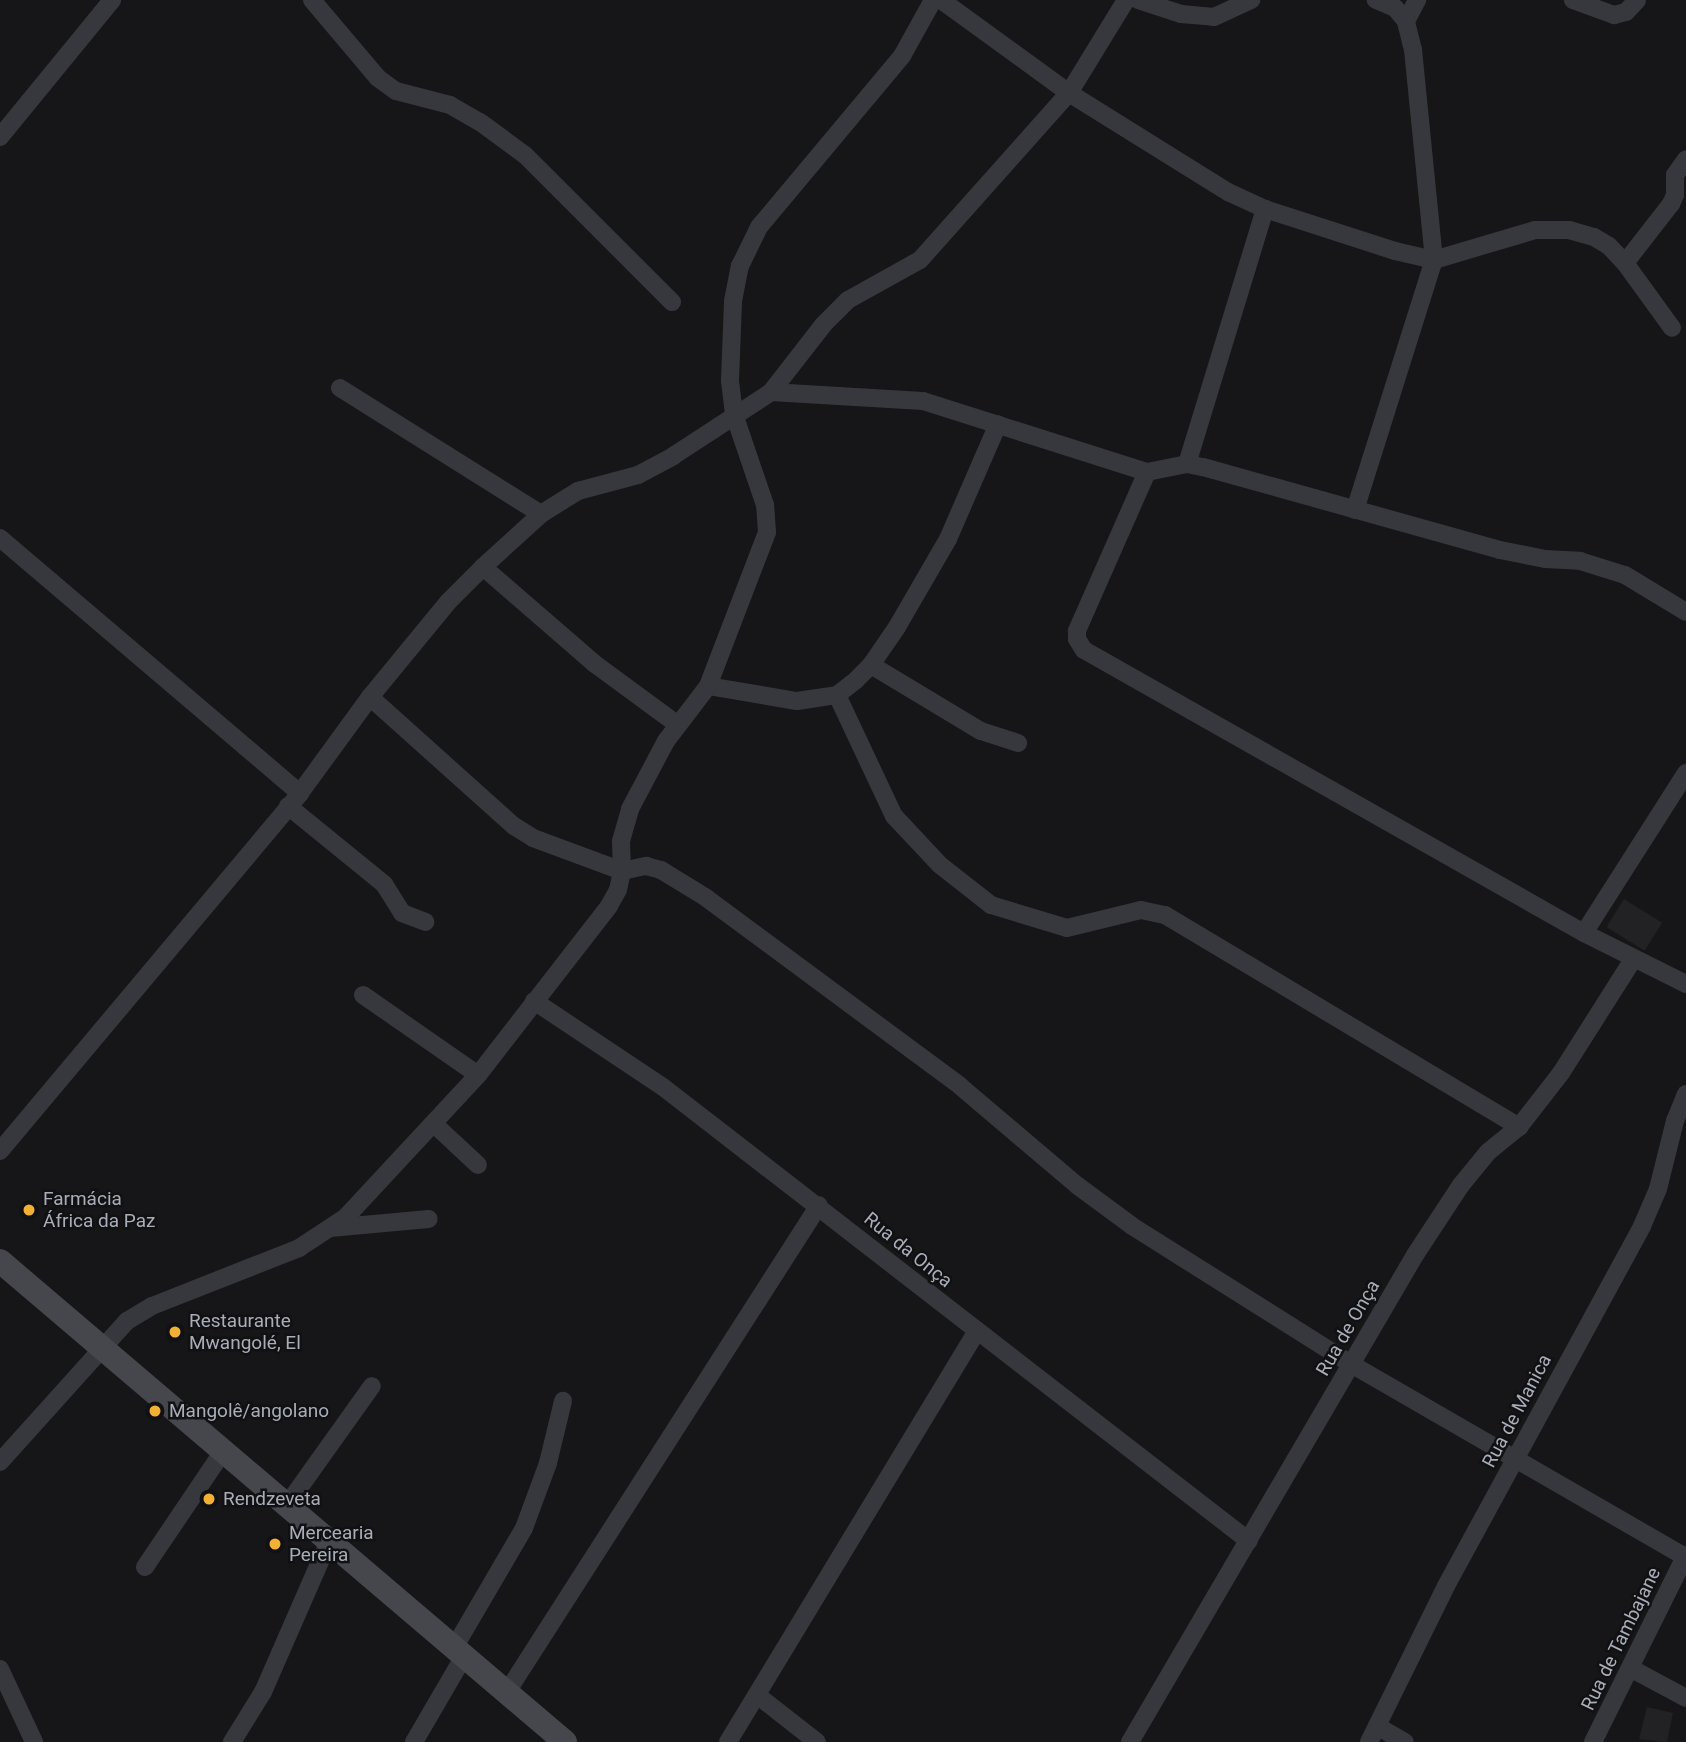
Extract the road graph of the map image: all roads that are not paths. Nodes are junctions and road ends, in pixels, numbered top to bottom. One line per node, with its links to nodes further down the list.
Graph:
1 (112, 0): 14 (street)
2 (312, 0): 19 (street)
3 (933, 0): 23 (street)
4 (942, 0): 13 (street)
5 (1126, 0): 13 (street)
6 (1138, 0): 7 (street)
7 (1251, 0)
8 (1376, 0): 12 (street)
9 (1417, 0): 12 (street)
10 (1573, 0): 11 (street)
11 (1637, 0)
12 (1406, 21): 17 (street)
13 (1069, 93): 16 (street); 22 (street)
14 (0, 137)
15 (1686, 159): 18 (street)
16 (1265, 209): 17 (street); 25 (street)
17 (1434, 260): 18 (street); 27 (street)
18 (1625, 262): 20 (street)
19 (673, 302)
20 (1672, 328)
21 (340, 388): 28 (street)
22 (771, 392): 23 (street); 24 (street)
23 (734, 414): 28 (street); 33 (street)
24 (998, 424): 26 (street); 32 (street)
25 (1187, 464): 26 (street); 27 (street)
26 (1147, 471): 42 (street)
27 (1355, 510): 31 (street)
28 (541, 514): 30 (street)
29 (0, 538): 39 (street)
30 (483, 566): 35 (street); 36 (street)
31 (1686, 612)
32 (871, 665): 34 (street); 37 (street)
33 (708, 686): 34 (street); 36 (street)
34 (837, 695): 50 (street)
35 (370, 697): 39 (street); 40 (street)
36 (678, 725): 40 (street)
37 (1018, 743)
38 (1686, 773): 42 (street)
39 (294, 800): 41 (street); 51 (street)
40 (622, 871): 46 (street); 59 (street)
41 (425, 922)
42 (1584, 933): 43 (street)
43 (1634, 958): 44 (street); 50 (street, Rua de Onça)
44 (1686, 984)
45 (363, 995): 47 (street)
46 (534, 1001): 47 (street); 53 (street, Rua da Onça)
47 (478, 1075): 49 (street)
48 (1686, 1094): 63 (street, Rua de Manica)
49 (434, 1124): 52 (street); 55 (street)
50 (1519, 1127): 59 (street, Rua de Onça)
51 (0, 1151)
52 (478, 1165)
53 (819, 1205): 57 (street, Rua da Onça); 73 (street)
54 (429, 1219): 55 (street)
55 (330, 1228): 58 (street)
56 (0, 1261): 58 (main road)
57 (976, 1332): 67 (street, Rua da Onça); 74 (street)
58 (101, 1346): 62 (main road); 64 (street)
59 (1351, 1364): 63 (street); 67 (street, Rua de Onça)
60 (372, 1387): 65 (street)
61 (563, 1401): 70 (street)
62 (224, 1450): 65 (main road); 69 (street)
63 (1516, 1460): 68 (street); 76 (street, Rua de Manica)
64 (0, 1462)
65 (287, 1505): 66 (main road)
66 (328, 1541): 70 (main road); 78 (street)
67 (1249, 1541): 83 (street, Rua de Onça)
68 (1685, 1556): 72 (street, Rua de Tambajane)
69 (145, 1567)
70 (459, 1652): 73 (main road); 79 (street)
71 (0, 1669): 77 (street)
72 (1632, 1669): 75 (street); 86 (street, Rua de Tambajane)
73 (507, 1692): 80 (main road)
74 (757, 1695): 81 (street); 82 (street)
75 (1686, 1699)
76 (1377, 1726): 84 (street, Rua de Manica); 85 (street)
77 (34, 1742)
78 (232, 1742)
79 (414, 1742)
80 (565, 1742)
81 (728, 1742)
82 (817, 1742)
83 (1130, 1742)
84 (1369, 1742)
85 (1405, 1742)
86 (1593, 1742)

